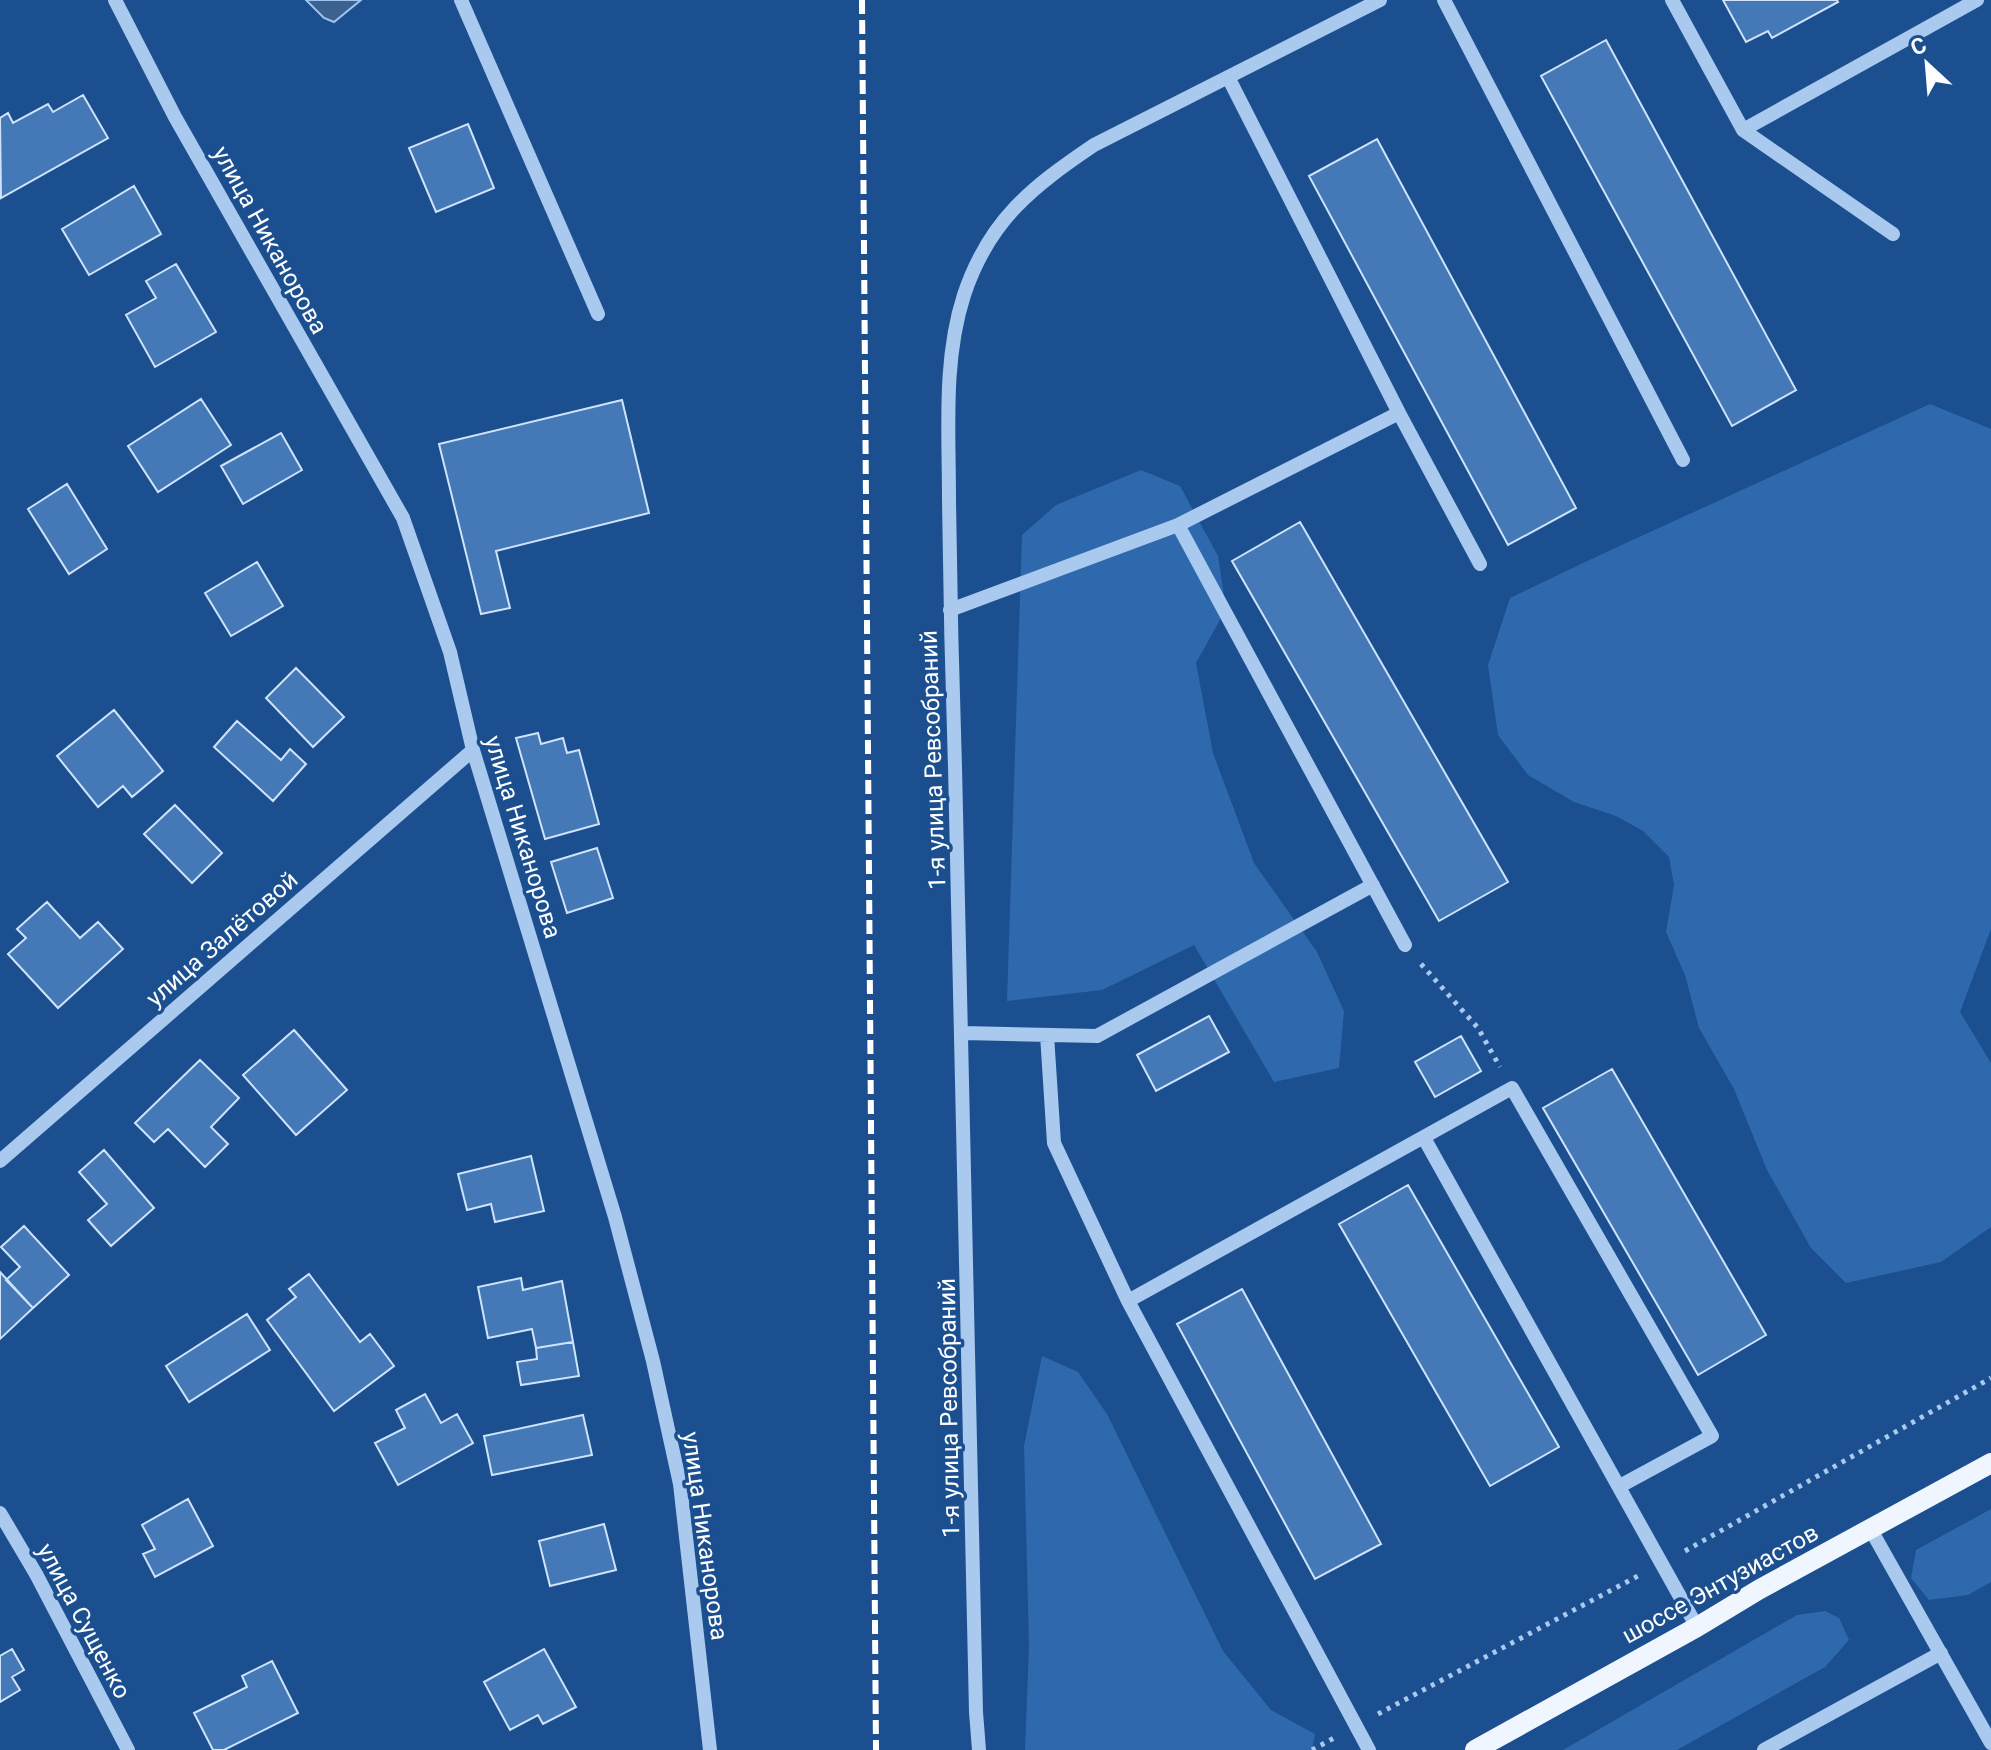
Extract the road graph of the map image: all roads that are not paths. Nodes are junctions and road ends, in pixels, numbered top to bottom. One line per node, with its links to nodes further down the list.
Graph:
1 (115, 0): 16 (street, улица Никанорова)
2 (461, 0): 10 (street)
3 (1380, 0): 7 (street, 1-я улица Ревсобраний)
4 (1444, 0): 12 (street)
5 (1672, 0): 8 (street)
6 (1977, 0): 8 (street)
7 (1228, 77): 11 (street); 15 (street, 1-я улица Ревсобраний)
8 (1743, 130): 9 (street)
9 (1893, 234)
10 (598, 314)
11 (1399, 413): 13 (street); 14 (street)
12 (1683, 460)
13 (1178, 525): 15 (street); 17 (street)
14 (1480, 564)
15 (950, 610): 19 (street, 1-я улица Ревсобраний)
16 (473, 750): 22 (street, улица Залётовой); 32 (street, улица Никанорова)
17 (1373, 885): 18 (street); 20 (street)
18 (1405, 945)
19 (963, 1033): 20 (street); 33 (street, 1-я улица Ревсобраний)
20 (1047, 1035): 23 (street)
21 (1424, 1138): 23 (street); 25 (street); 25 (street)
22 (0, 1161)
23 (1128, 1301): 34 (street)
24 (1991, 1463): 27 (main road, шоссе Энтузиастов)
25 (1620, 1486): 28 (street)
26 (0, 1513): 31 (street, улица Сущенко)
27 (1871, 1530): 28 (main road, шоссе Энтузиастов); 29 (street)
28 (1697, 1627): 35 (main road, шоссе Энтузиастов)
29 (1941, 1653): 30 (street); 36 (street)
30 (1991, 1743)
31 (128, 1750)
32 (710, 1750)
33 (979, 1750)
34 (1369, 1750)
35 (1475, 1750)
36 (1764, 1750)

